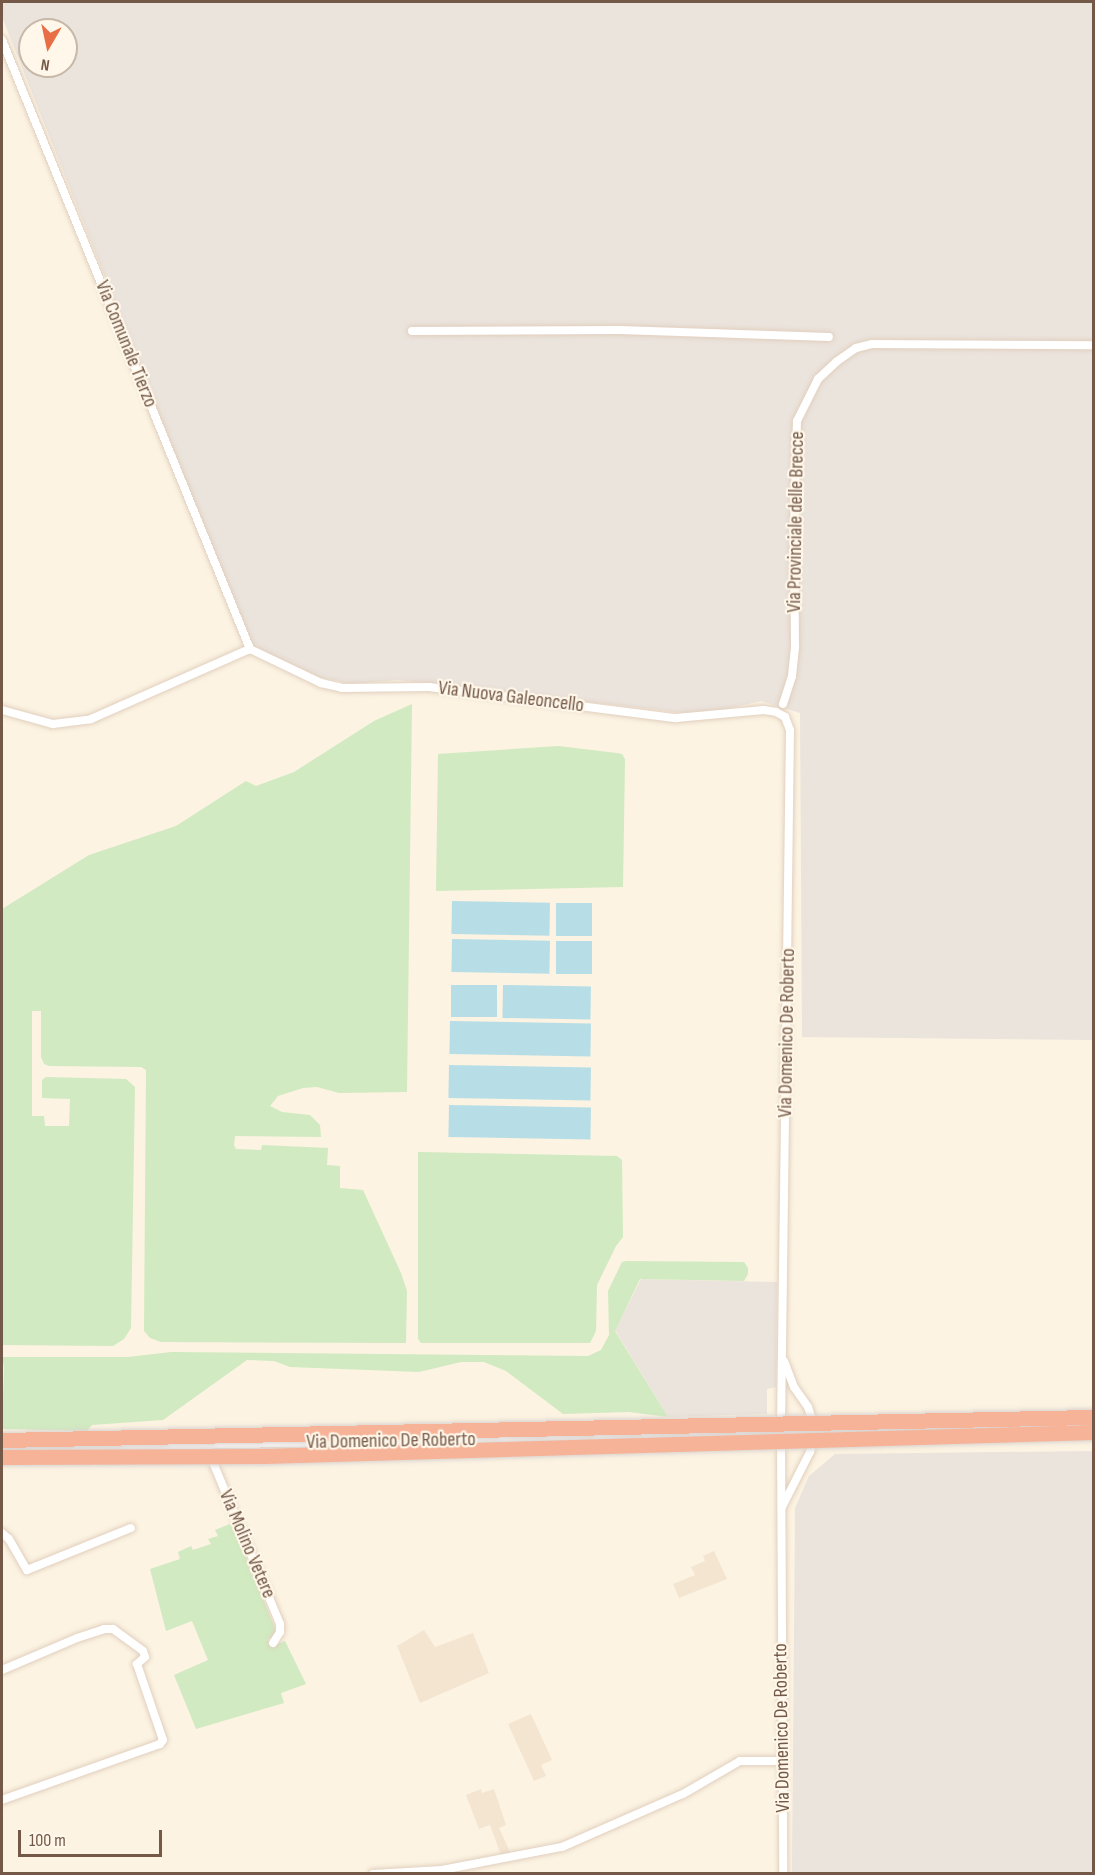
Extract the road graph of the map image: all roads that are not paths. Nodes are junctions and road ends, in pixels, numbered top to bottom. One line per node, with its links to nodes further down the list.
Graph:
1 (2, 40): 5 (street, Via Comunale Tierzo)
2 (412, 331): 3 (street)
3 (829, 337)
4 (1094, 345): 6 (street, Via Provinciale delle Brecce)
5 (250, 649): 7 (street); 8 (street, Via Nuova Galeoncello)
6 (783, 704)
7 (2, 710)
8 (779, 713): 9 (street, Via Domenico De Roberto)
9 (782, 1358): 12 (street, Via Domenico De Roberto); 13 (street, Via Domenico De Roberto)
10 (1094, 1418): 15 (highway, bridge)
11 (1094, 1426): 12 (street, Via Domenico De Roberto)
12 (815, 1431): 13 (street, Via Domenico De Roberto); 19 (street, Via Domenico De Roberto)
13 (781, 1432): 16 (street, Via Domenico De Roberto); 19 (street, Via Domenico De Roberto)
14 (1094, 1432): 18 (highway, bridge)
15 (2, 1440)
16 (206, 1445): 17 (street, Via Domenico De Roberto); 22 (street, Via Molino Vetere)
17 (2, 1449)
18 (2, 1457)
19 (781, 1510): 24 (street, Via Domenico De Roberto)
20 (131, 1528): 21 (street)
21 (2, 1533)
22 (273, 1642)
23 (2, 1670): 25 (street)
24 (782, 1761): 26 (street); 27 (street, Via Domenico De Roberto)
25 (2, 1800)
26 (373, 1874)
27 (783, 1874)

